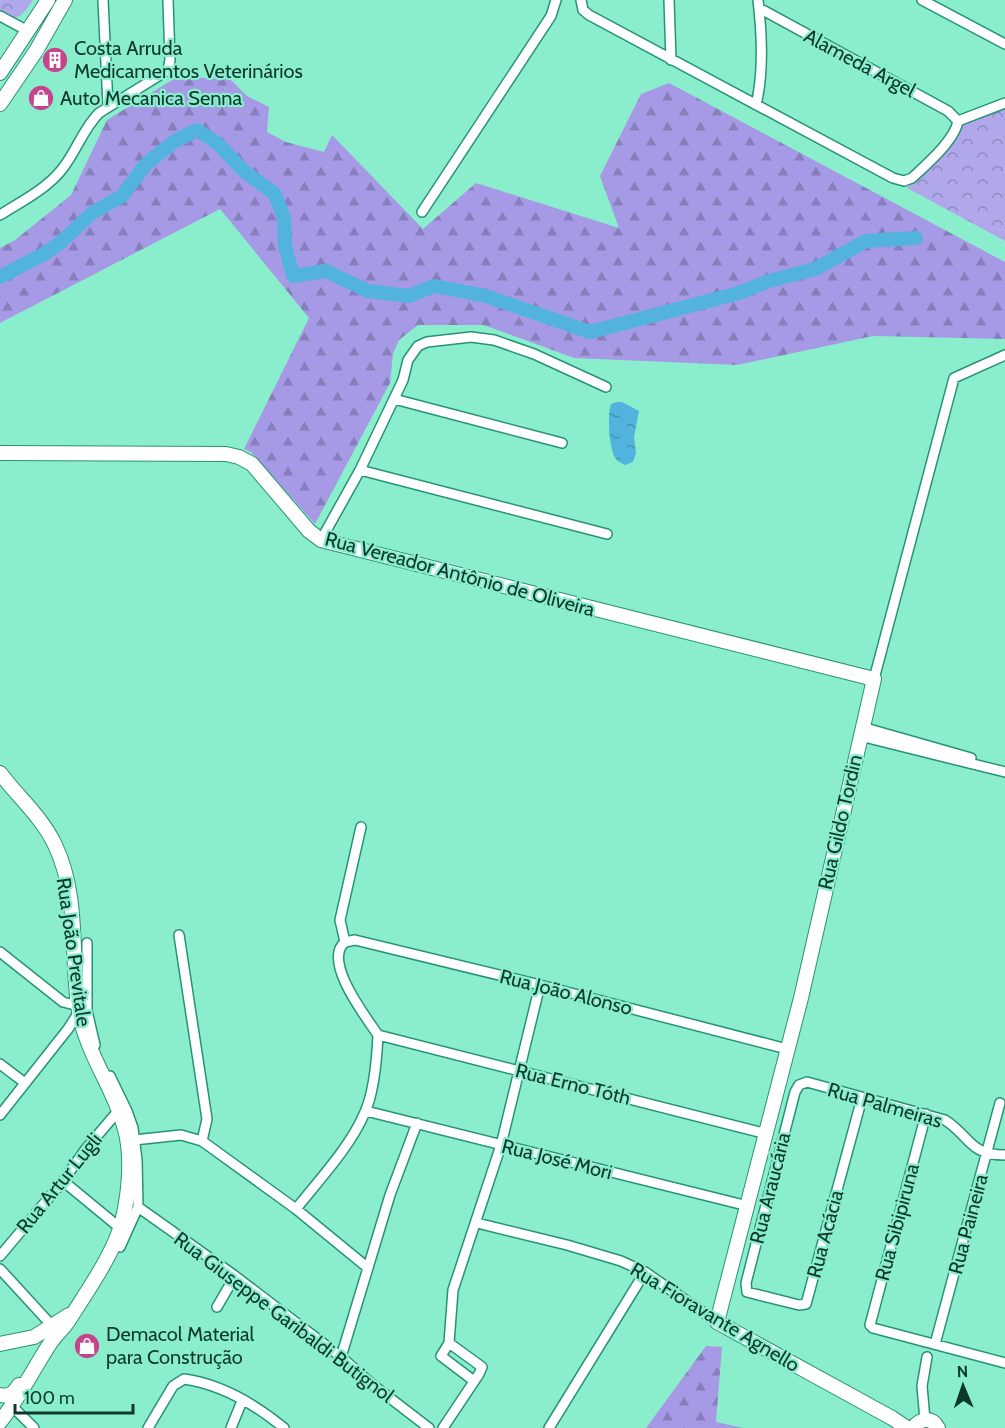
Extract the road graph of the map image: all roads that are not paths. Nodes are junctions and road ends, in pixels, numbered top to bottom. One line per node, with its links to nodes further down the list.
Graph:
1 (48, 0): 11 (main road)
2 (65, 0): 16 (main road)
3 (103, 0): 18 (street)
4 (168, 0): 18 (street)
5 (556, 0): 20 (street)
6 (581, 0): 13 (street)
7 (669, 0): 13 (street)
8 (922, 0): 12 (street)
9 (759, 4): 17 (street); 19 (street, Alameda Argel)
10 (0, 16): 11 (street)
11 (28, 31): 14 (main road)
12 (1005, 44)
13 (672, 60): 17 (street)
14 (0, 73)
15 (1005, 103): 19 (street)
16 (0, 104)
17 (756, 105): 19 (street)
18 (108, 106): 21 (street)
19 (958, 121)
20 (422, 212)
21 (0, 215)
22 (1005, 355): 30 (street, Rua Gildo Tordin)
23 (606, 387): 24 (street)
24 (394, 399): 25 (street); 27 (street)
25 (562, 443)
26 (0, 453): 29 (main road, Rua Vereador Antônio de Oliveira)
27 (360, 470): 28 (street); 29 (street)
28 (608, 534)
29 (321, 540): 30 (main road, Rua Vereador Antônio de Oliveira)
30 (874, 679): 31 (main road, Rua Gildo Tordin)
31 (861, 732): 32 (street); 33 (street); 43 (main road, Rua Gildo Tordin)
32 (1005, 767)
33 (1005, 772)
34 (0, 773): 41 (main road, Rua João Previtale)
35 (361, 827): 37 (street)
36 (179, 935): 57 (street)
37 (345, 942): 40 (street, Rua João Alonso); 42 (street)
38 (87, 943): 56 (street, Rua João Previtale)
39 (0, 952): 41 (street)
40 (540, 985): 43 (street, Rua João Alonso); 45 (street)
41 (79, 1009): 46 (street); 50 (main road, Rua João Previtale)
42 (378, 1035): 45 (street, Rua Erno Tóth); 51 (street)
43 (787, 1049): 55 (main road, Rua Gildo Tordin)
44 (0, 1064): 46 (street)
45 (519, 1070): 55 (street, Rua Erno Tóth); 58 (street)
46 (25, 1083): 53 (street)
47 (795, 1092): 48 (street, Rua Palmeiras); 73 (street, Rua Araucária)
48 (862, 1098): 52 (street, Rua Palmeiras); 73 (street, Rua Acácia)
49 (1000, 1104): 59 (street, Rua Paineira)
50 (119, 1110): 61 (street, Rua Artur Lugli); 66 (main road, Rua João Previtale)
51 (366, 1111): 54 (street, Rua José Mori); 64 (street)
52 (926, 1114): 59 (street, Rua Palmeiras); 79 (street, Rua Sibipiruna)
53 (0, 1115)
54 (417, 1123): 58 (street, Rua José Mori); 69 (street)
55 (766, 1134): 62 (main road, Rua Gildo Tordin)
56 (134, 1140): 57 (street); 63 (street, Rua João Previtale)
57 (202, 1141): 64 (street)
58 (501, 1145): 62 (street, Rua José Mori); 65 (street)
59 (987, 1153): 60 (street, Rua Palmeiras); 79 (street, Rua Paineira)
60 (1005, 1155)
61 (63, 1181): 66 (street); 68 (street, Rua Artur Lugli)
62 (748, 1206): 75 (main road, Rua Gildo Tordin)
63 (138, 1207): 67 (street, Rua João Previtale); 72 (street, Rua Giuseppe Garibaldi Butignol)
64 (296, 1209): 69 (street)
65 (477, 1223): 71 (street, Rua Fioravante Agnello); 77 (street)
66 (120, 1228): 76 (main road, Rua João Previtale)
67 (120, 1247)
68 (0, 1256)
69 (368, 1268): 81 (street)
70 (0, 1269): 76 (street)
71 (645, 1272): 75 (street, Rua Fioravante Agnello); 94 (street)
72 (235, 1276): 74 (street); 81 (street, Rua Giuseppe Garibaldi Butignol)
73 (746, 1283)
74 (217, 1306)
75 (717, 1322): 95 (main road, Rua Fioravante Agnello)
76 (48, 1334): 78 (main road); 86 (main road, Rua João Previtale)
77 (449, 1343): 84 (street); 84 (street)
78 (0, 1344)
79 (935, 1344): 83 (street)
80 (1005, 1351): 83 (street)
81 (341, 1357): 92 (street, Rua Giuseppe Garibaldi Butignol)
82 (927, 1357): 87 (street)
83 (1003, 1362)
84 (474, 1381): 93 (street)
85 (242, 1401): 89 (street); 90 (street); 91 (street)
86 (3, 1408): 88 (street)
87 (919, 1424): 96 (main road)
88 (34, 1428)
89 (148, 1428)
90 (231, 1428)
91 (284, 1428)
92 (429, 1428)
93 (443, 1428)
94 (549, 1428)
95 (907, 1428)
96 (939, 1428)

